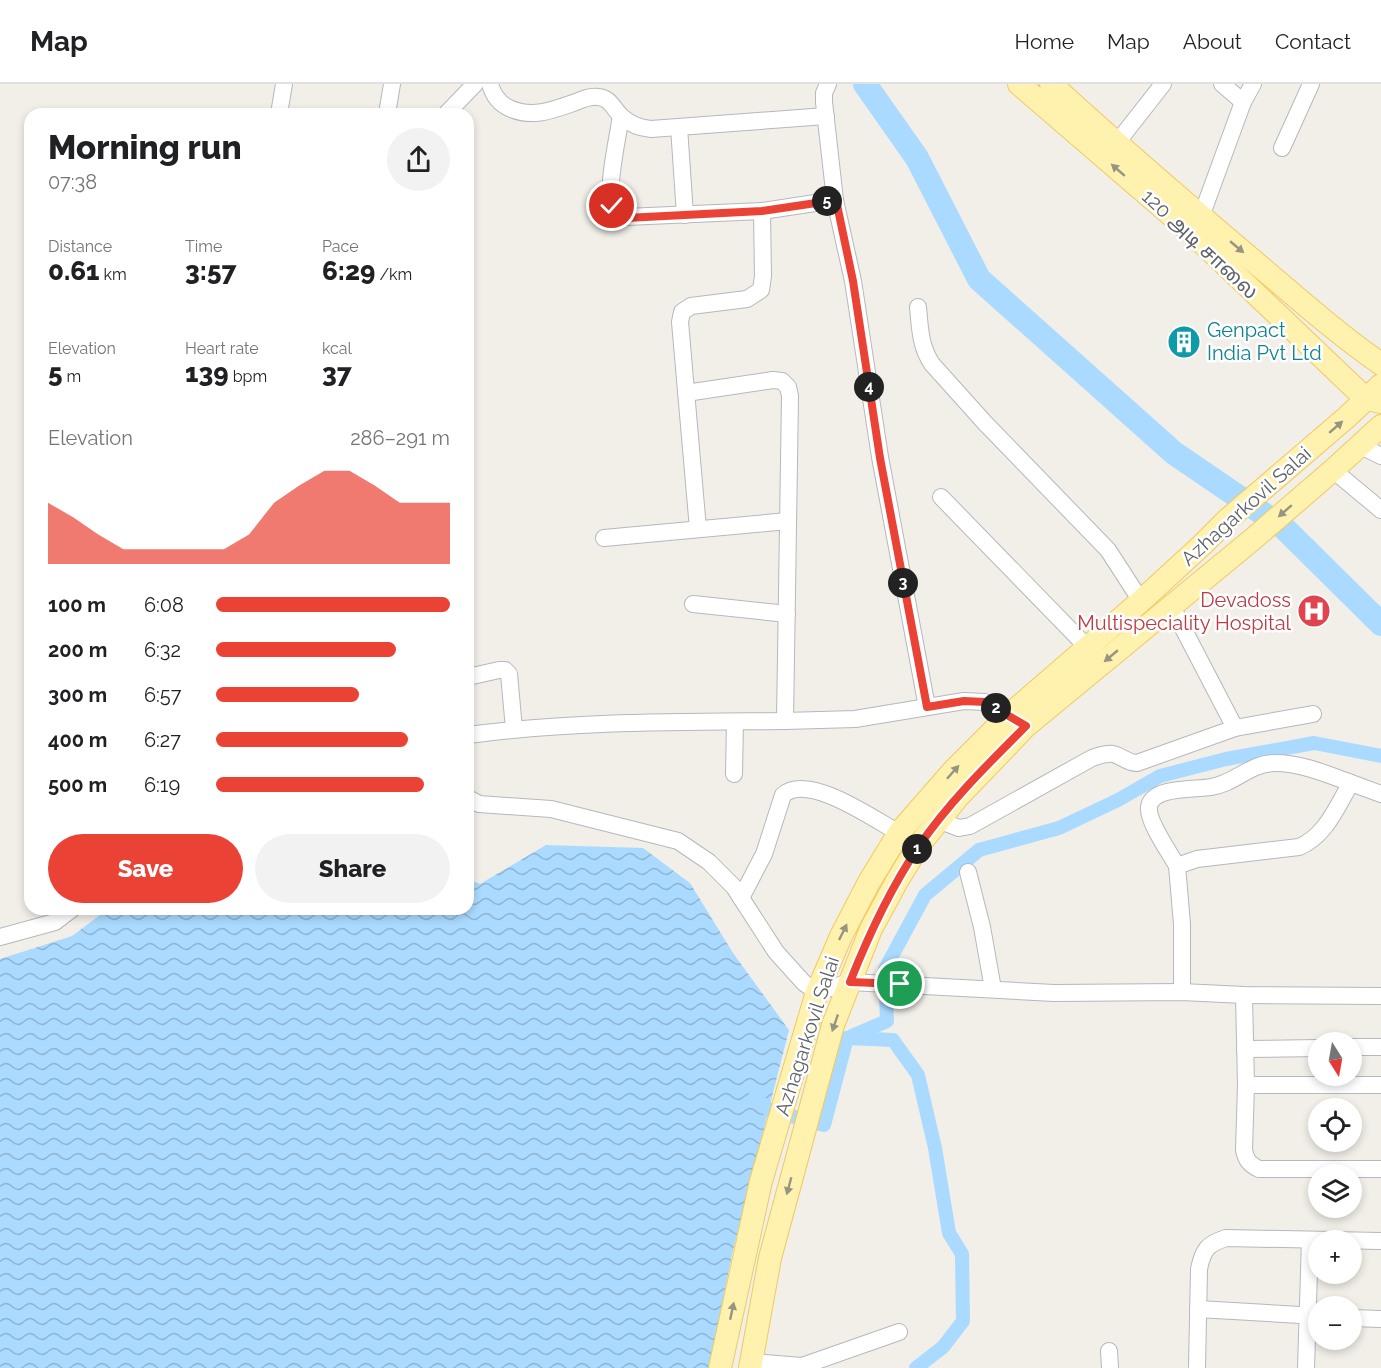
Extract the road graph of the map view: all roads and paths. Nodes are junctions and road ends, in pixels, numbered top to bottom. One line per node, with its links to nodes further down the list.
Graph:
1 (284, 84): 13 (street)
2 (392, 84): 14 (street)
3 (475, 84): 15 (street)
4 (490, 84): 16 (street)
5 (1019, 84): 24 (main road, 120 அடி சாலை, one-way to 5)
6 (1051, 84): 19 (main road, 120 அடி சாலை)
7 (1163, 84): 19 (street)
8 (1222, 84): 12 (street)
9 (1253, 84): 12 (street)
10 (1311, 84): 20 (street)
11 (824, 87): 17 (street)
12 (1243, 102): 24 (street)
13 (280, 108)
14 (388, 108)
15 (452, 108)
16 (621, 116): 18 (street); 23 (street)
17 (826, 116): 18 (street); 21 (street)
18 (679, 127): 23 (street)
19 (1116, 144): 24 (main road, 120 அடி சாலை)
20 (1282, 148)
21 (836, 200): 22 (street); 44 (street)
22 (762, 211): 23 (street); 27 (street)
23 (685, 215)
24 (1197, 226): 26 (main road, 120 அடி சாலை, one-way to 26); 28 (main road, 120 அடி சாலை)
25 (918, 307): 38 (street)
26 (1381, 364)
27 (686, 393): 35 (street); 36 (street)
28 (1376, 395): 38 (main road, Azhagarkovil Salai, one-way to 28)
29 (1381, 426): 30 (main road, Azhagarkovil Salai)
30 (1361, 446): 31 (street); 32 (main road, Azhagarkovil Salai)
31 (1381, 456)
32 (1325, 477): 34 (street); 40 (main road, Azhagarkovil Salai, one-way to 40)
33 (941, 497): 42 (street)
34 (1381, 510)
35 (789, 521): 36 (street); 41 (street)
36 (698, 529): 37 (street)
37 (604, 538)
38 (1141, 601): 42 (main road, Azhagarkovil Salai)
39 (693, 604): 41 (street)
40 (1172, 607): 47 (main road, Azhagarkovil Salai, one-way to 47); 49 (street)
41 (787, 614): 46 (street)
42 (1087, 646): 47 (main road, Azhagarkovil Salai)
43 (474, 676): 50 (street)
44 (927, 707): 46 (street); 47 (street)
45 (1313, 714): 49 (street)
46 (785, 721): 48 (street)
47 (1017, 721): 56 (main road, Azhagarkovil Salai); 57 (main road, Azhagarkovil Salai, one-way to 47)
48 (735, 722): 50 (street); 52 (street)
49 (1235, 728): 56 (street)
50 (514, 729): 51 (street)
51 (474, 734)
52 (734, 774)
53 (1351, 783): 54 (street); 58 (street); 58 (street)
54 (1381, 794)
55 (474, 801): 60 (street)
56 (938, 820): 63 (main road, Azhagarkovil Salai)
57 (899, 833): 60 (street); 65 (main road, Azhagarkovil Salai, one-way to 57)
58 (1177, 866): 66 (street)
59 (968, 872): 64 (street)
60 (741, 898): 65 (street)
61 (64, 915): 62 (street)
62 (0, 937)
63 (850, 982): 64 (street); 65 (street); 86 (main road, Azhagarkovil Salai, one-way to 86)
64 (993, 989): 66 (street)
65 (817, 992): 87 (main road, Azhagarkovil Salai, one-way to 65)
66 (1182, 992): 67 (street)
67 (1244, 995): 68 (street); 71 (street)
68 (1381, 996)
69 (1362, 1047): 70 (street)
70 (1381, 1047)
71 (1245, 1048): 72 (street); 73 (street)
72 (1308, 1048)
73 (1246, 1085): 74 (street); 75 (street)
74 (1381, 1085)
75 (1381, 1169)
76 (1308, 1240): 79 (street)
77 (1362, 1241): 78 (street)
78 (1381, 1241)
79 (1198, 1309): 80 (street); 89 (street)
80 (1308, 1316)
81 (1362, 1318): 82 (street)
82 (1380, 1319)
83 (899, 1332): 86 (street)
84 (1308, 1350): 90 (street)
85 (1109, 1351): 88 (street)
86 (751, 1365)
87 (720, 1368)
88 (1110, 1368)
89 (1197, 1368)
90 (1306, 1368)

